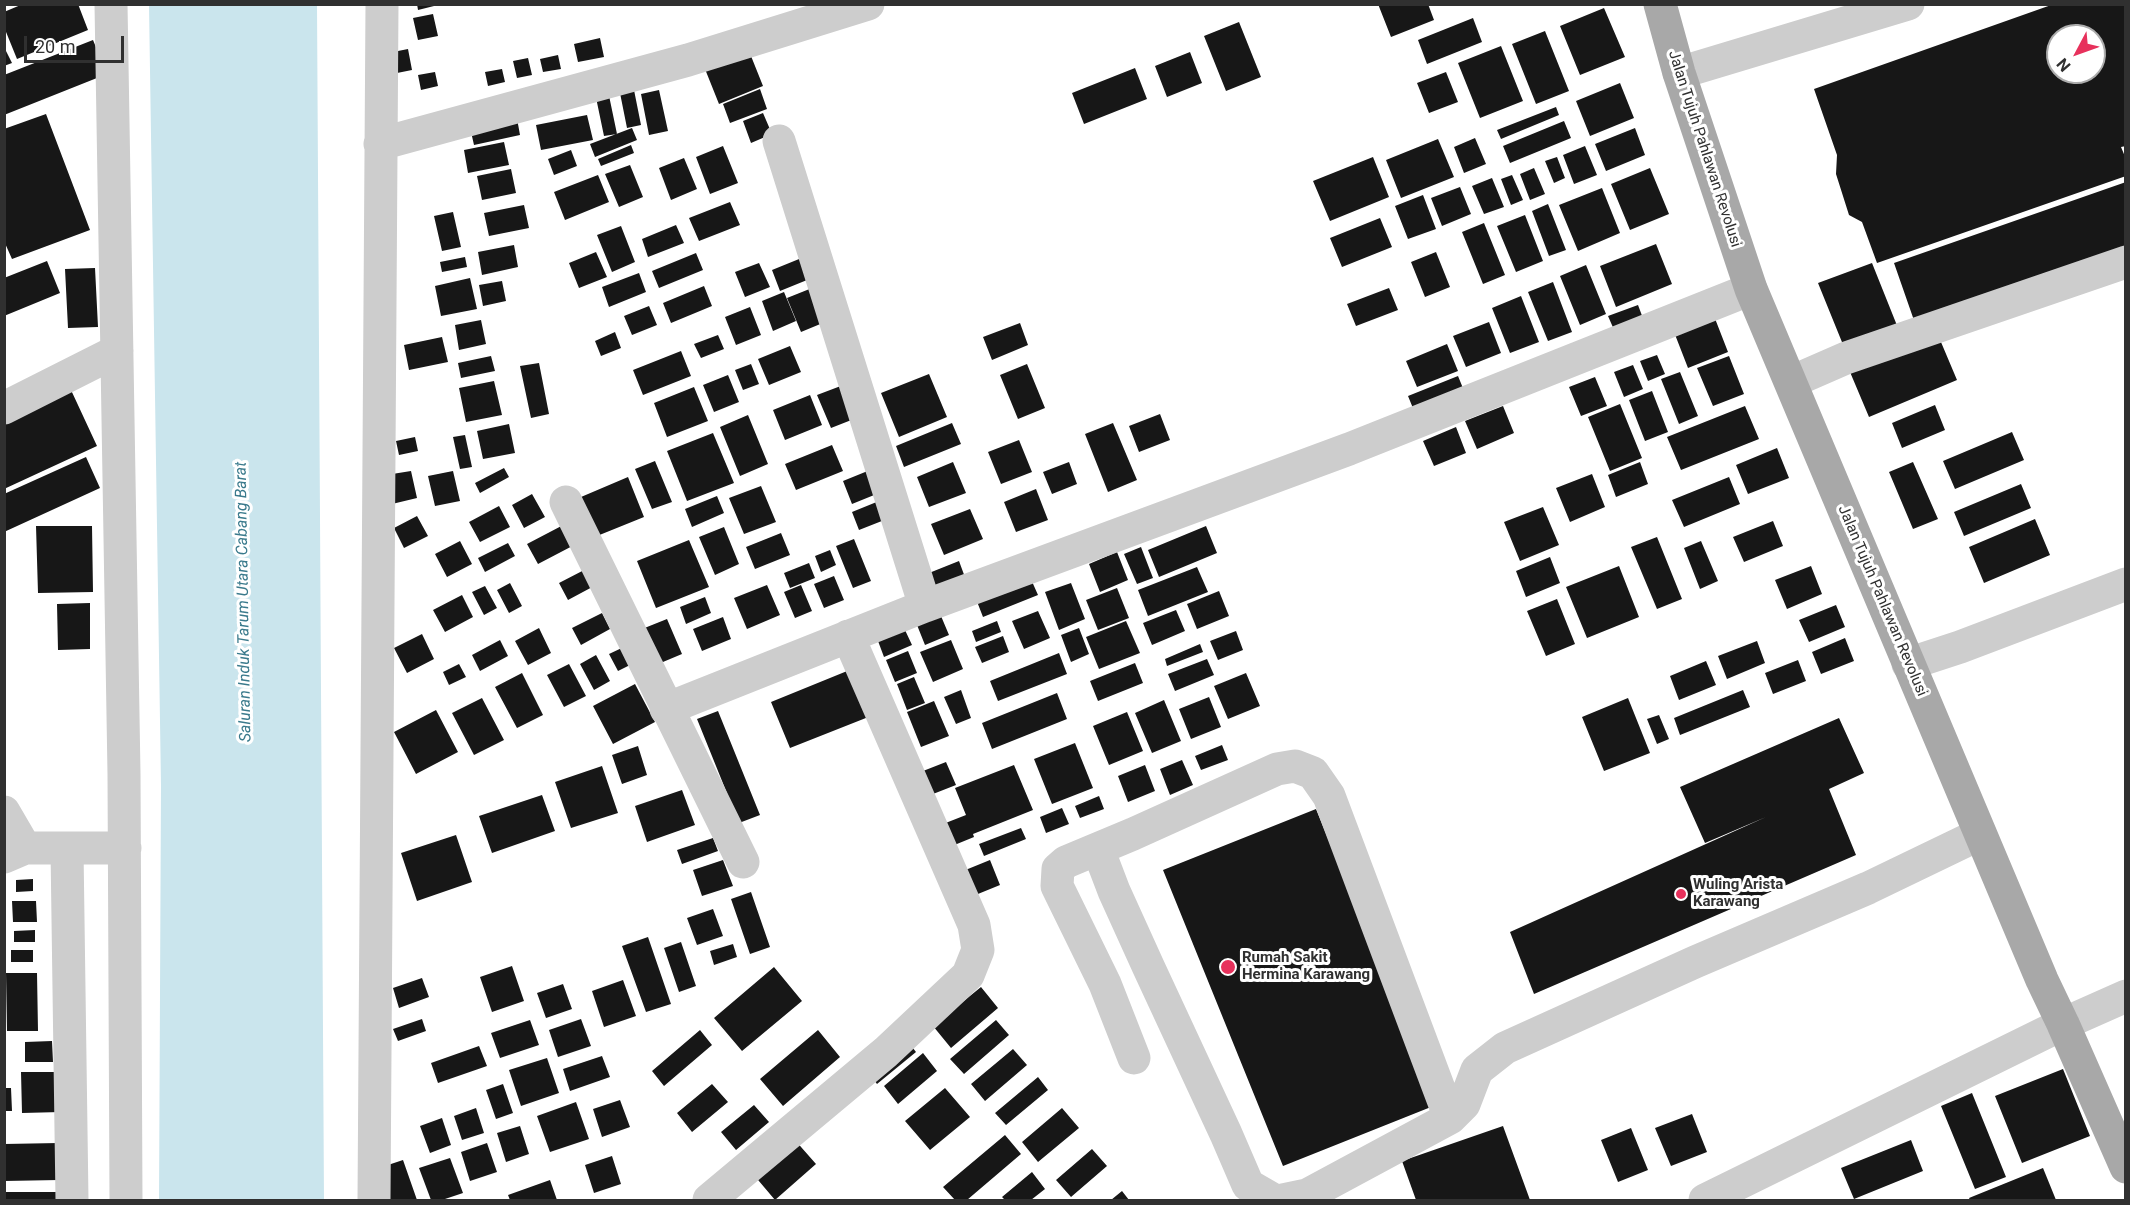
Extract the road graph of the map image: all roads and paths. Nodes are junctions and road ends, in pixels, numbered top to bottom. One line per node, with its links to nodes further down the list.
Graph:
1 (111, 4): 11 (street)
2 (382, 4): 8 (street)
3 (868, 4): 8 (street)
4 (1908, 4): 6 (street)
5 (1658, 11): 6 (main road, Jalan Tujuh Pahlawan Revolusi)
6 (1678, 73): 10 (main road, Jalan Tujuh Pahlawan Revolusi)
7 (779, 141): 16 (street)
8 (380, 144): 36 (street)
9 (2126, 262): 12 (street)
10 (1751, 289): 12 (main road, Jalan Tujuh Pahlawan Revolusi); 16 (street)
11 (117, 351): 13 (street); 22 (street)
12 (1791, 382): 18 (main road, Jalan Tujuh Pahlawan Revolusi)
13 (4, 408)
14 (566, 502): 19 (street)
15 (2126, 584): 18 (street)
16 (925, 606): 17 (street)
17 (848, 636): 19 (street); 37 (street)
18 (1908, 664): 21 (main road, Jalan Tujuh Pahlawan Revolusi)
19 (666, 709): 26 (street)
20 (4, 812): 25 (street)
21 (1980, 834): 30 (main road, Jalan Tujuh Pahlawan Revolusi); 32 (street)
22 (125, 848): 23 (street); 35 (street)
23 (67, 849): 25 (street); 34 (street)
24 (1098, 849): 27 (street); 28 (street); 32 (street)
25 (15, 853)
26 (742, 862)
27 (1148, 966): 28 (street); 38 (street)
28 (1105, 984): 31 (street)
29 (2126, 996): 30 (street)
30 (2063, 1024): 33 (main road, Jalan Tujuh Pahlawan Revolusi); 40 (street)
31 (1134, 1058)
32 (1450, 1118): 39 (street)
33 (2126, 1167)
34 (72, 1200)
35 (126, 1200)
36 (374, 1200)
37 (709, 1200)
38 (1274, 1200)
39 (1283, 1200)
40 (1706, 1200)

